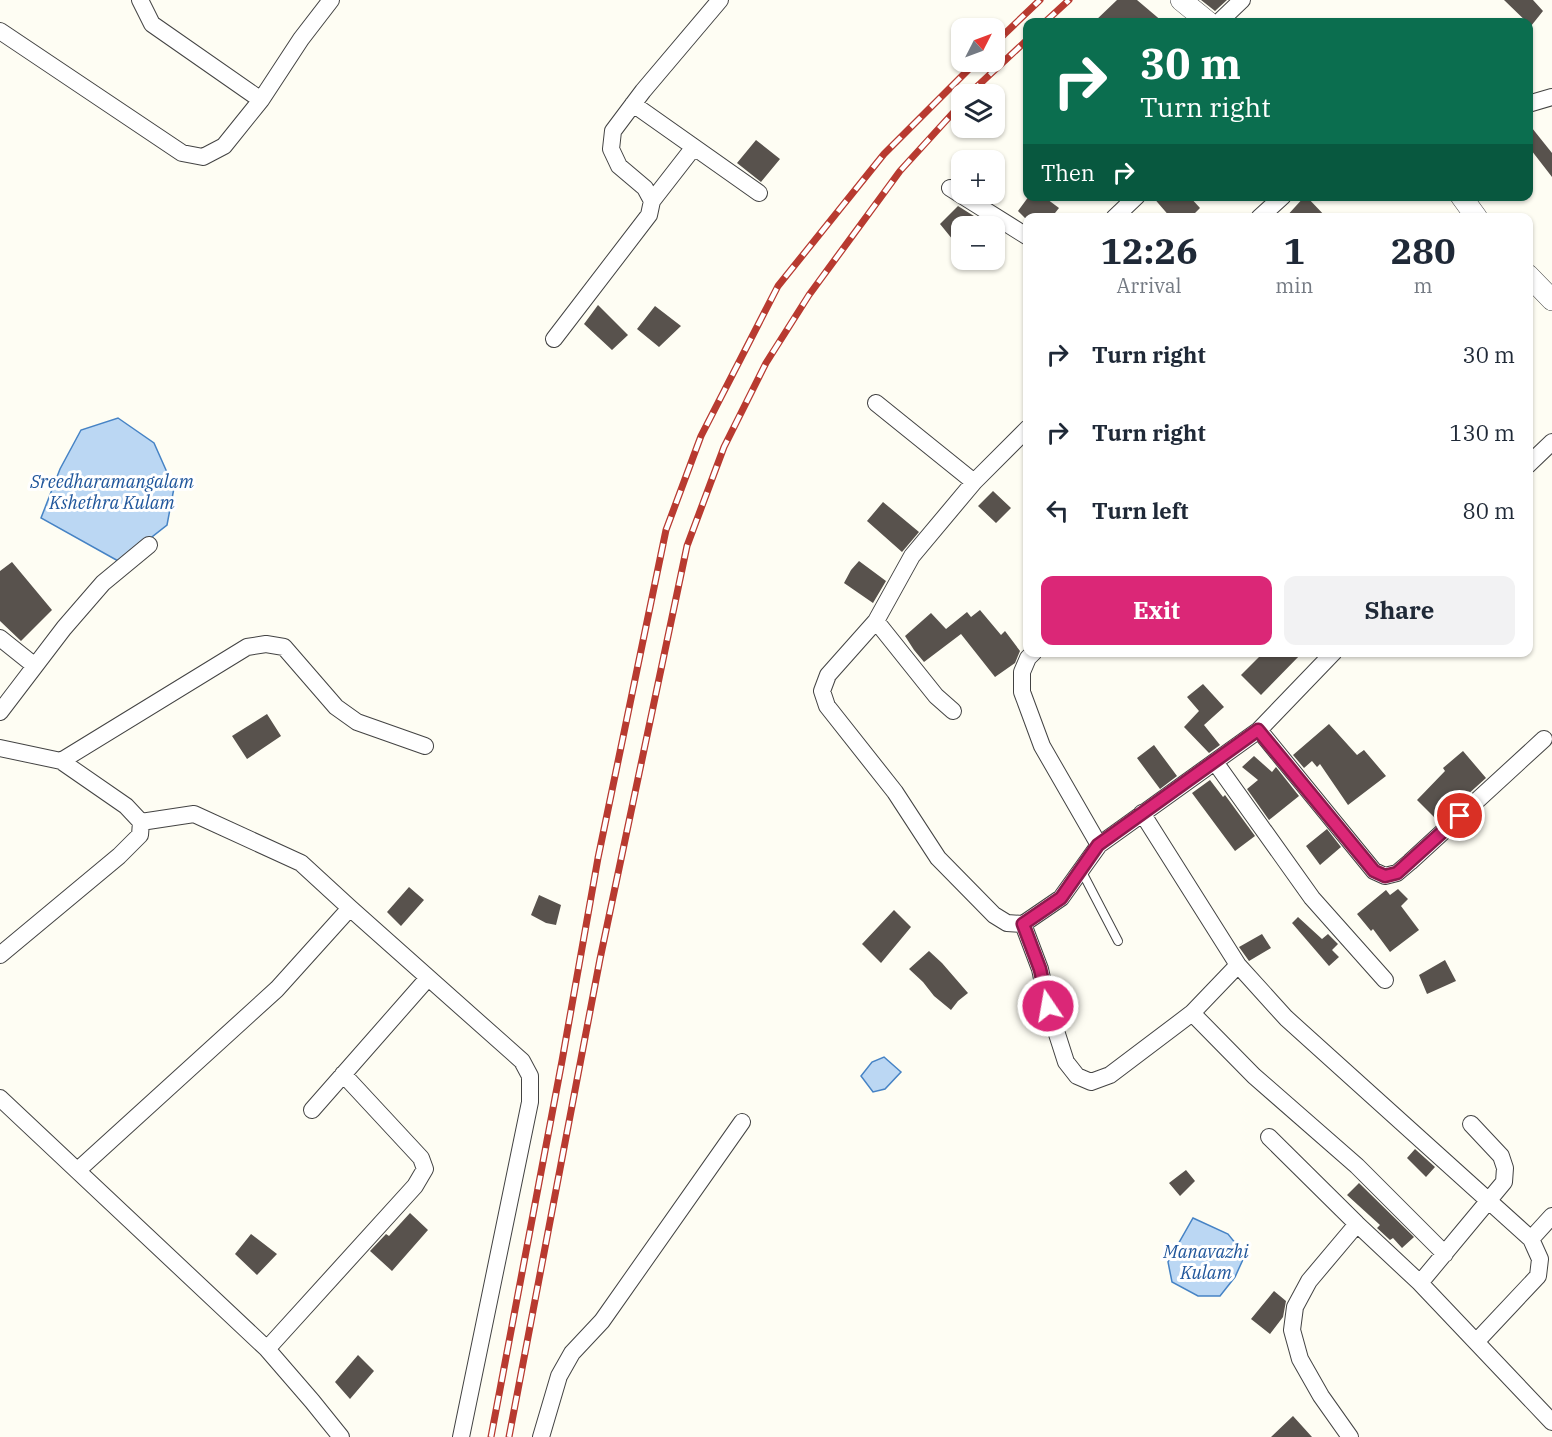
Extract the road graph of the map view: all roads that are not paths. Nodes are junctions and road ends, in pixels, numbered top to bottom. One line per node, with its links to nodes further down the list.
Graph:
1 (140, 0): 10 (street)
2 (331, 0): 10 (street)
3 (720, 0): 12 (street)
4 (1181, 0): 6 (street)
5 (1242, 0): 7 (street)
6 (1203, 18)
7 (1223, 18)
8 (0, 32): 10 (street)
9 (1552, 97): 11 (street)
10 (261, 100)
11 (1533, 103)
12 (633, 104): 13 (street); 16 (street)
13 (694, 147): 15 (street); 16 (street)
14 (950, 188): 21 (street)
15 (759, 193)
16 (652, 201): 24 (street)
17 (1132, 201): 19 (street)
18 (1278, 201): 20 (street)
19 (1119, 213)
20 (1264, 213)
21 (1023, 234)
22 (1533, 280): 23 (street)
23 (1552, 300)
24 (554, 339)
25 (876, 403): 29 (street)
26 (1023, 433): 29 (street)
27 (1552, 442): 28 (street)
28 (1533, 460)
29 (974, 482): 31 (street)
30 (149, 545): 35 (street)
31 (876, 621): 36 (street); 49 (street)
32 (0, 638): 35 (street)
33 (1029, 657): 46 (street)
34 (1329, 657): 38 (street)
35 (35, 666): 37 (street)
36 (953, 711)
37 (0, 712)
38 (1258, 730): 39 (street); 43 (street)
39 (1544, 739)
40 (425, 746): 42 (street)
41 (0, 748): 42 (street)
42 (61, 761): 45 (street)
43 (1215, 762): 44 (street); 54 (street)
44 (1142, 813): 46 (street); 52 (street)
45 (141, 822): 48 (street); 51 (street)
46 (1098, 845): 47 (street)
47 (1081, 870): 49 (street); 50 (lane)
48 (350, 908): 53 (street); 62 (street)
49 (1023, 924): 55 (street)
50 (1118, 941)
51 (0, 955)
52 (1238, 965): 55 (street); 63 (street)
53 (428, 978): 56 (street); 73 (street)
54 (1385, 980)
55 (1192, 1013): 67 (street)
56 (343, 1074): 58 (street); 70 (street)
57 (0, 1098): 62 (street)
58 (312, 1110)
59 (742, 1122): 74 (street)
60 (1471, 1124): 63 (street)
61 (1269, 1137): 65 (street)
62 (78, 1170): 70 (street)
63 (1489, 1200): 66 (street); 67 (street)
64 (1552, 1216): 66 (street)
65 (1357, 1224): 68 (street); 75 (street)
66 (1531, 1239): 69 (street)
67 (1445, 1254): 68 (street)
68 (1420, 1283): 69 (street)
69 (1476, 1342): 71 (street)
70 (267, 1349): 72 (street)
71 (1552, 1422)
72 (341, 1437)
73 (461, 1437)
74 (542, 1437)
75 (1350, 1437)

